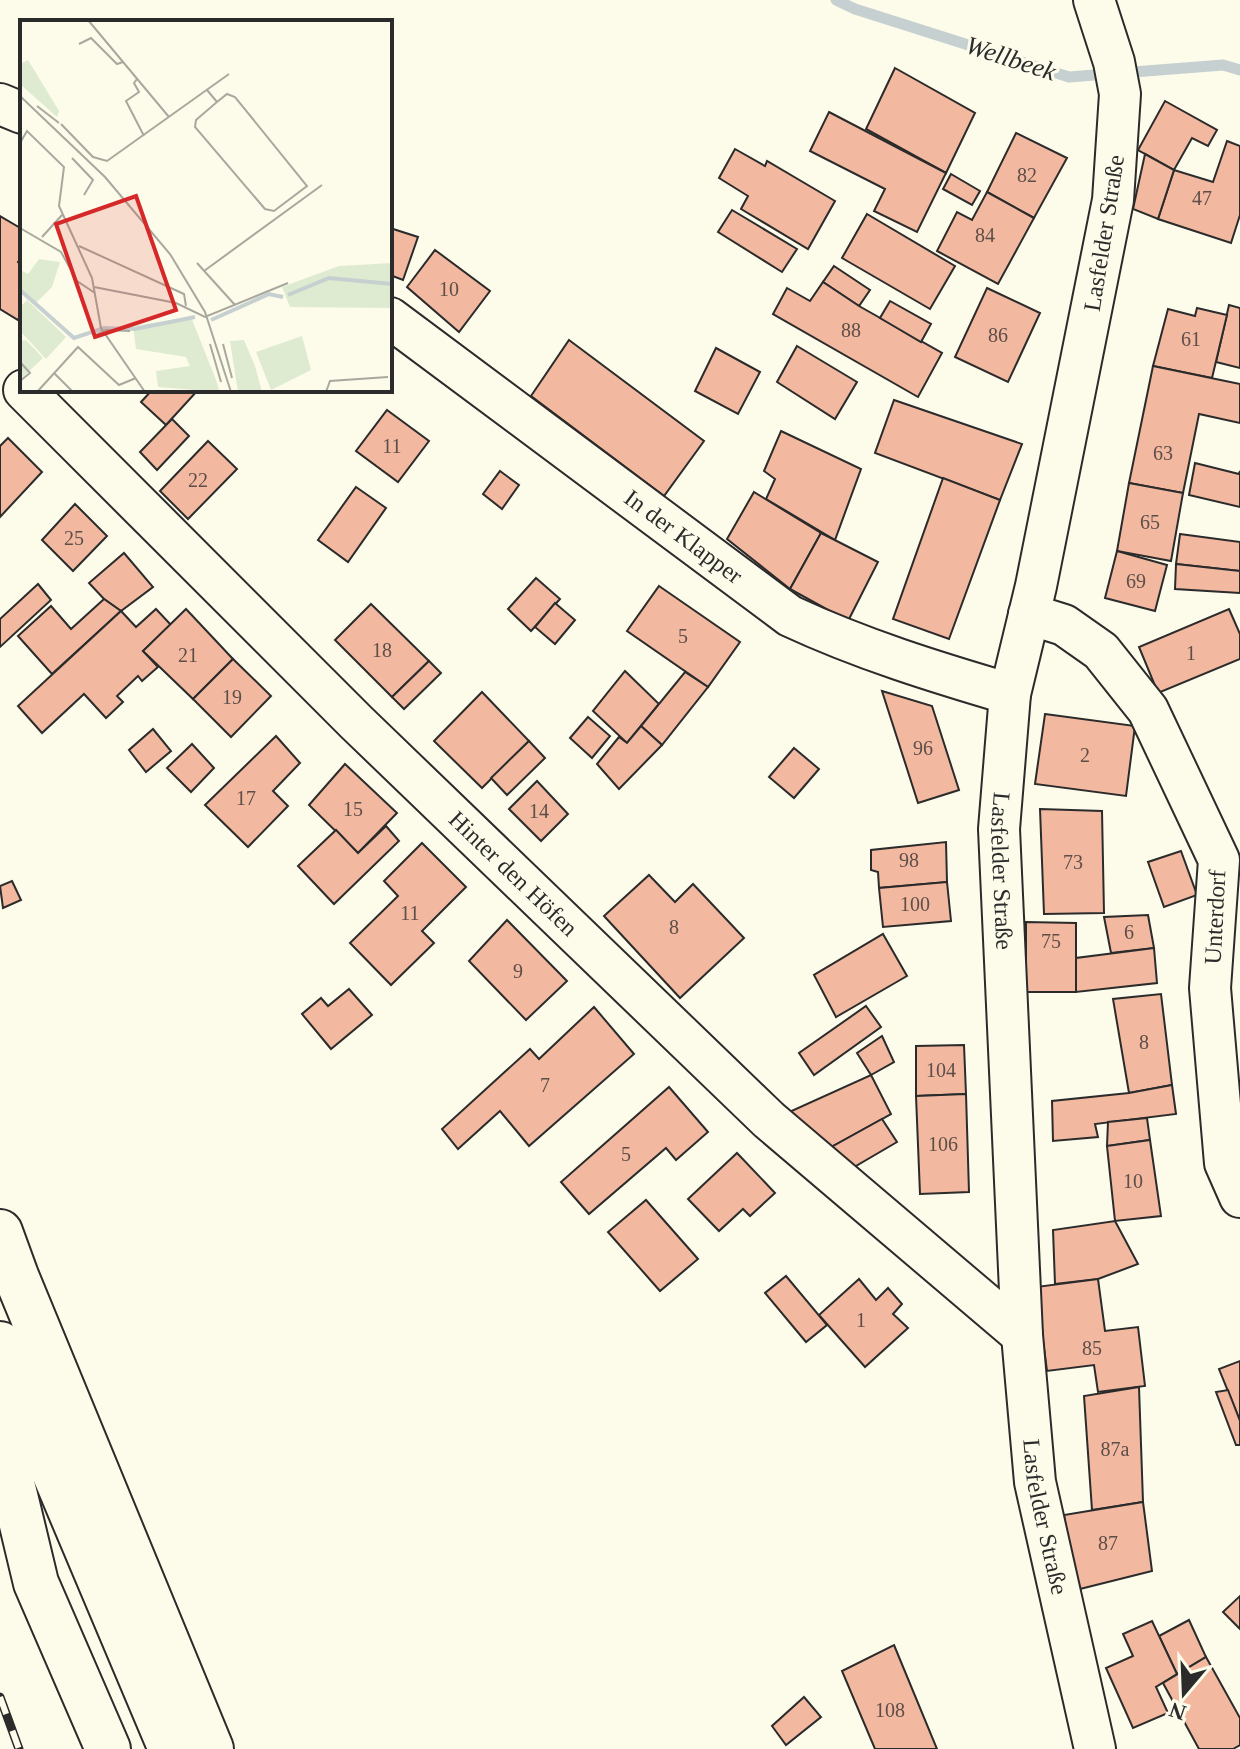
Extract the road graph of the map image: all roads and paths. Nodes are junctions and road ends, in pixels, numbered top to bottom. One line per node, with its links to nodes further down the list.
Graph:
1 (1094, 0): 8 (street, Lasfelder Straße)
2 (0, 104): 3 (street)
3 (20, 112)
4 (392, 319): 9 (street, In der Klapper)
5 (0, 366): 6 (street, Hinter den Höfen)
6 (20, 386)
7 (26, 392): 12 (street, Hinter den Höfen)
8 (1029, 614): 9 (street, Lasfelder Straße); 10 (street, Unterdorf)
9 (1010, 694): 12 (street, Lasfelder Straße)
10 (1240, 1197)
11 (0, 1232): 17 (highway)
12 (1022, 1335): 18 (street, Lasfelder Straße)
13 (0, 1344): 16 (highway)
14 (0, 1363): 15 (highway)
15 (108, 1749)
16 (171, 1749)
17 (211, 1749)
18 (1095, 1749)

